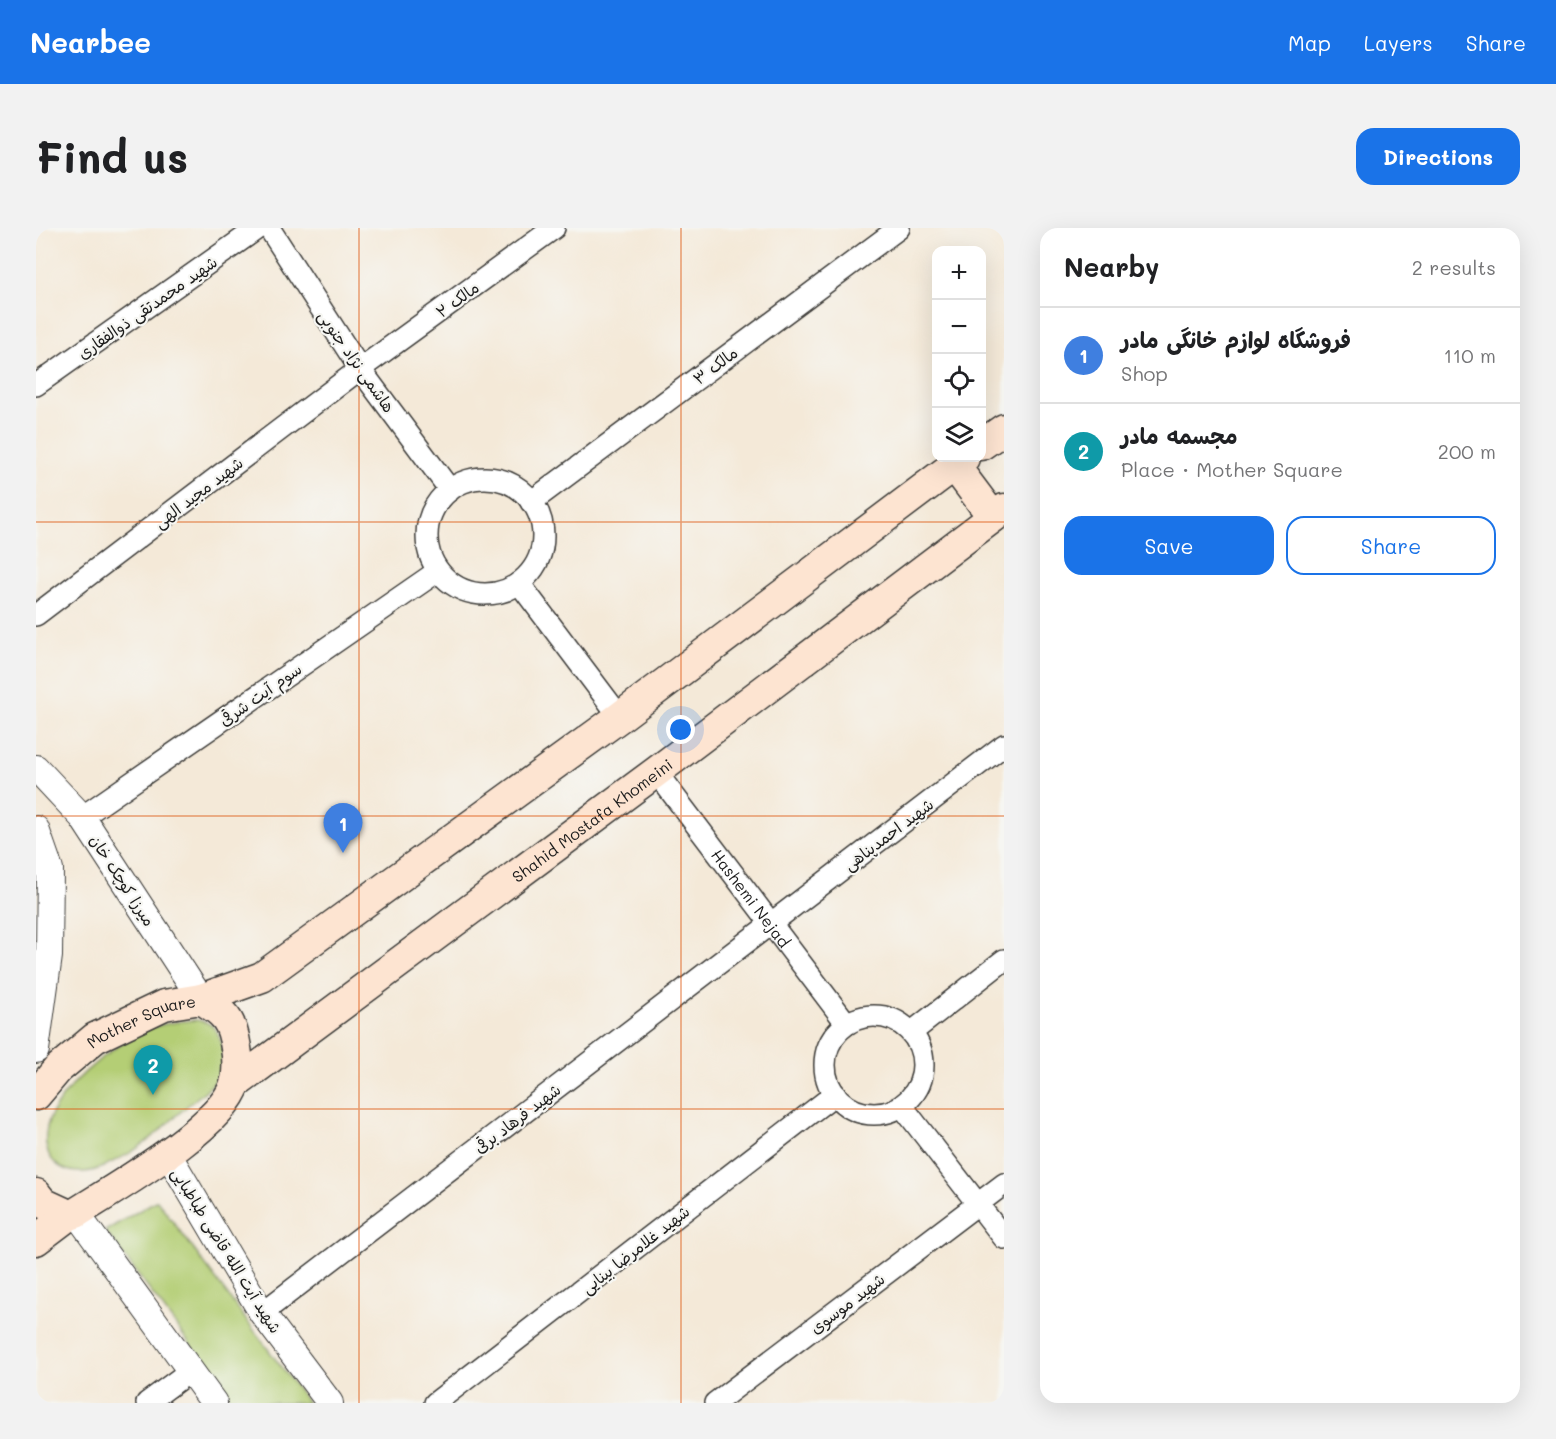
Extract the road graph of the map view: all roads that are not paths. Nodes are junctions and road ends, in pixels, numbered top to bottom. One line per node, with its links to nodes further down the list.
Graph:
1 (258, 228): 6 (street, شهید محمدتقی ذوالفقاری)
2 (269, 228): 5 (street, هاشمی نژاد جنوبی)
3 (554, 228): 5 (street, مالک ۲)
4 (898, 228): 12 (street, مالک ۳)
5 (360, 369): 11 (street, هاشمی نژاد جنوبی); 16 (street, شهید مجید الهی)
6 (36, 385)
7 (1004, 429): 8 (main road)
8 (986, 442)
9 (958, 462): 17 (main road)
10 (960, 462): 13 (main road)
11 (450, 490): 12 (street); 14 (street)
12 (531, 502): 15 (street)
13 (999, 513): 20 (main road, Shahid Mostafa Khomeini)
14 (438, 571): 15 (street); 21 (street, سوم آیت شرقی)
15 (519, 583): 17 (street)
16 (36, 615)
17 (620, 717): 25 (main road)
18 (1004, 745): 23 (street, شهید احمدپناهی)
19 (36, 768): 21 (street, میرزا کوچک خان)
20 (656, 772): 23 (street, Hashemi Nejad); 29 (main road, Shahid Mostafa Khomeini)
21 (82, 816): 25 (street, میرزا کوچک خان)
22 (36, 829): 28 (street)
23 (772, 923): 26 (street, Hashemi Nejad); 40 (street, شهید فرهاد برقی)
24 (1004, 960): 27 (street)
25 (201, 999): 29 (main road, Mother Square); 31 (main road, Mother Square)
26 (847, 1024): 27 (street); 30 (street)
27 (912, 1032): 32 (street)
28 (36, 1050)
29 (236, 1084): 33 (main road, Mother Square)
30 (835, 1094): 32 (street); 45 (street, شهید غلامرضا بینایی)
31 (36, 1095)
32 (902, 1106): 36 (street)
33 (168, 1154): 37 (main road, Mother Square); 40 (street, شهید آیت الله قاضی طباطبایی)
34 (1004, 1184): 36 (street, شهید موسوی)
35 (36, 1194): 37 (main road)
36 (979, 1203): 38 (street); 46 (street, شهید موسوی)
37 (73, 1214): 39 (main road); 41 (street)
38 (1004, 1238)
39 (36, 1240)
40 (262, 1313): 44 (street, شهید آیت الله قاضی طباطبایی)
41 (190, 1371): 42 (street); 43 (street)
42 (147, 1403)
43 (214, 1403)
44 (330, 1403)
45 (435, 1403)
46 (715, 1403)

